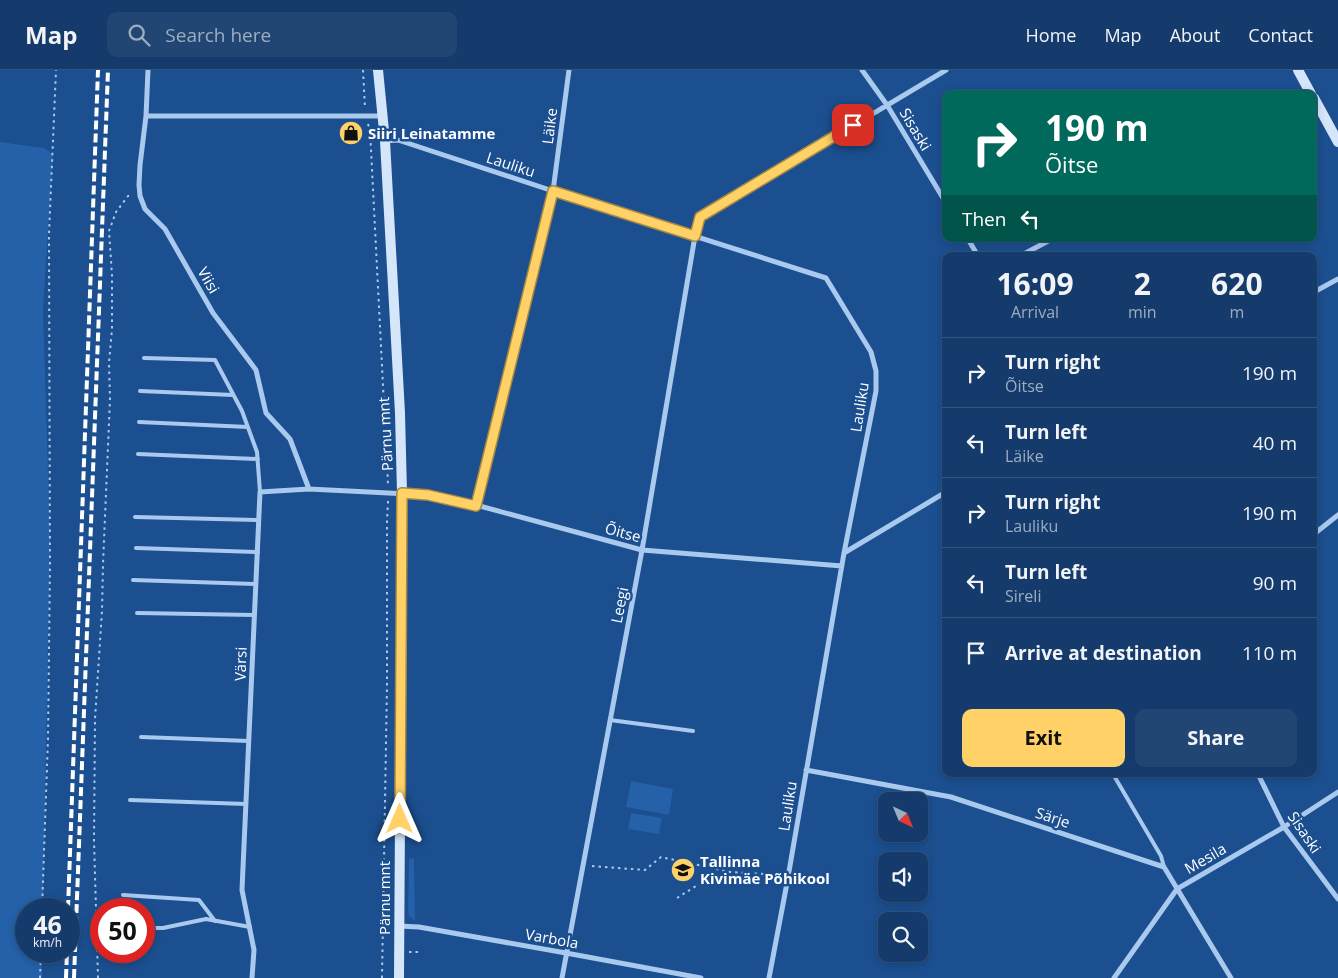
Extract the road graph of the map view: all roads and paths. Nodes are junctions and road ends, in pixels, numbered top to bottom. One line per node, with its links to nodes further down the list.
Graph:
1 (56, 70): 69 (path)
2 (148, 70): 13 (street)
3 (363, 70): 10 (path)
4 (378, 70): 14 (main road, Pärnu mnt)
5 (569, 70): 18 (street, Läike)
6 (862, 70): 12 (street, Sisaski)
7 (946, 70): 12 (street, Leegi)
8 (1298, 70): 9 (main road)
9 (1309, 90)
10 (364, 100)
11 (1317, 104): 17 (main road)
12 (887, 105): 20 (street, Sisaski); 21 (street, Leegi)
13 (146, 116): 14 (street); 19 (street)
14 (383, 116): 16 (main road, Pärnu mnt)
15 (370, 130): 35 (path)
16 (385, 141): 18 (street, Lauliku); 36 (main road, Pärnu mnt)
17 (1338, 142)
18 (553, 191): 21 (street, Lauliku); 38 (street, Läike)
19 (140, 196): 33 (street, Viisi); 79 (path)
20 (942, 197)
21 (695, 236): 44 (street, Leegi); 46 (street, Lauliku)
22 (1046, 242): 23 (street)
23 (1028, 252)
24 (1338, 279): 25 (street)
25 (1317, 290)
26 (144, 358): 28 (lane)
27 (140, 391): 28 (lane)
28 (233, 395): 30 (lane)
29 (139, 422): 30 (lane)
30 (248, 427): 32 (lane)
31 (138, 454): 32 (lane)
32 (258, 459): 34 (lane)
33 (309, 489): 34 (street); 35 (street)
34 (260, 492): 41 (street, Värsi)
35 (389, 493): 36 (street); 81 (path)
36 (402, 493): 38 (street, Õitse); 73 (main road, Pärnu mnt)
37 (942, 494): 46 (street)
38 (476, 506): 44 (street, Õitse)
39 (1338, 515): 42 (street)
40 (135, 517): 41 (lane)
41 (259, 520): 45 (street, Värsi)
42 (1317, 532)
43 (136, 548): 45 (lane)
44 (642, 550): 47 (street, Õitse); 52 (street, Leegi)
45 (258, 552): 49 (street, Värsi)
46 (844, 553): 47 (street, Lauliku)
47 (842, 566): 56 (street, Lauliku)
48 (133, 580): 49 (lane)
49 (256, 584): 51 (street, Värsi)
50 (137, 613): 51 (lane)
51 (254, 615): 55 (street, Värsi)
52 (610, 720): 53 (lane); 63 (street, Leegi)
53 (693, 731)
54 (141, 737): 55 (lane)
55 (249, 741): 61 (street, Värsi)
56 (806, 770): 64 (street, Särje); 66 (street, Lauliku)
57 (1115, 777): 64 (lane)
58 (1259, 777): 62 (street, Sisaski)
59 (1338, 792): 62 (street, Mesila)
60 (130, 800): 61 (lane)
61 (246, 804): 74 (street, Värsi)
62 (1284, 827): 67 (street, Mesila); 71 (street, Sisaski)
63 (583, 865): 65 (path); 76 (street, Leegi)
64 (1164, 867): 67 (street)
65 (730, 872): 66 (path); 70 (path)
66 (788, 875): 85 (street, Lauliku)
67 (1177, 889): 86 (street, Mesila); 87 (street)
68 (123, 895): 72 (lane)
69 (42, 898)
70 (677, 898)
71 (1338, 899)
72 (215, 921): 74 (lane); 75 (lane)
73 (399, 926): 76 (street, Varbola); 82 (main road, Pärnu mnt)
74 (250, 927): 80 (street, Värsi)
75 (155, 928)
76 (566, 953): 83 (street, Leegi); 84 (street, Varbola)
77 (41, 963): 78 (path)
78 (40, 978)
79 (98, 978)
80 (252, 978)
81 (382, 978)
82 (399, 978)
83 (562, 978)
84 (700, 978)
85 (768, 978)
86 (1114, 978)
87 (1231, 978)

